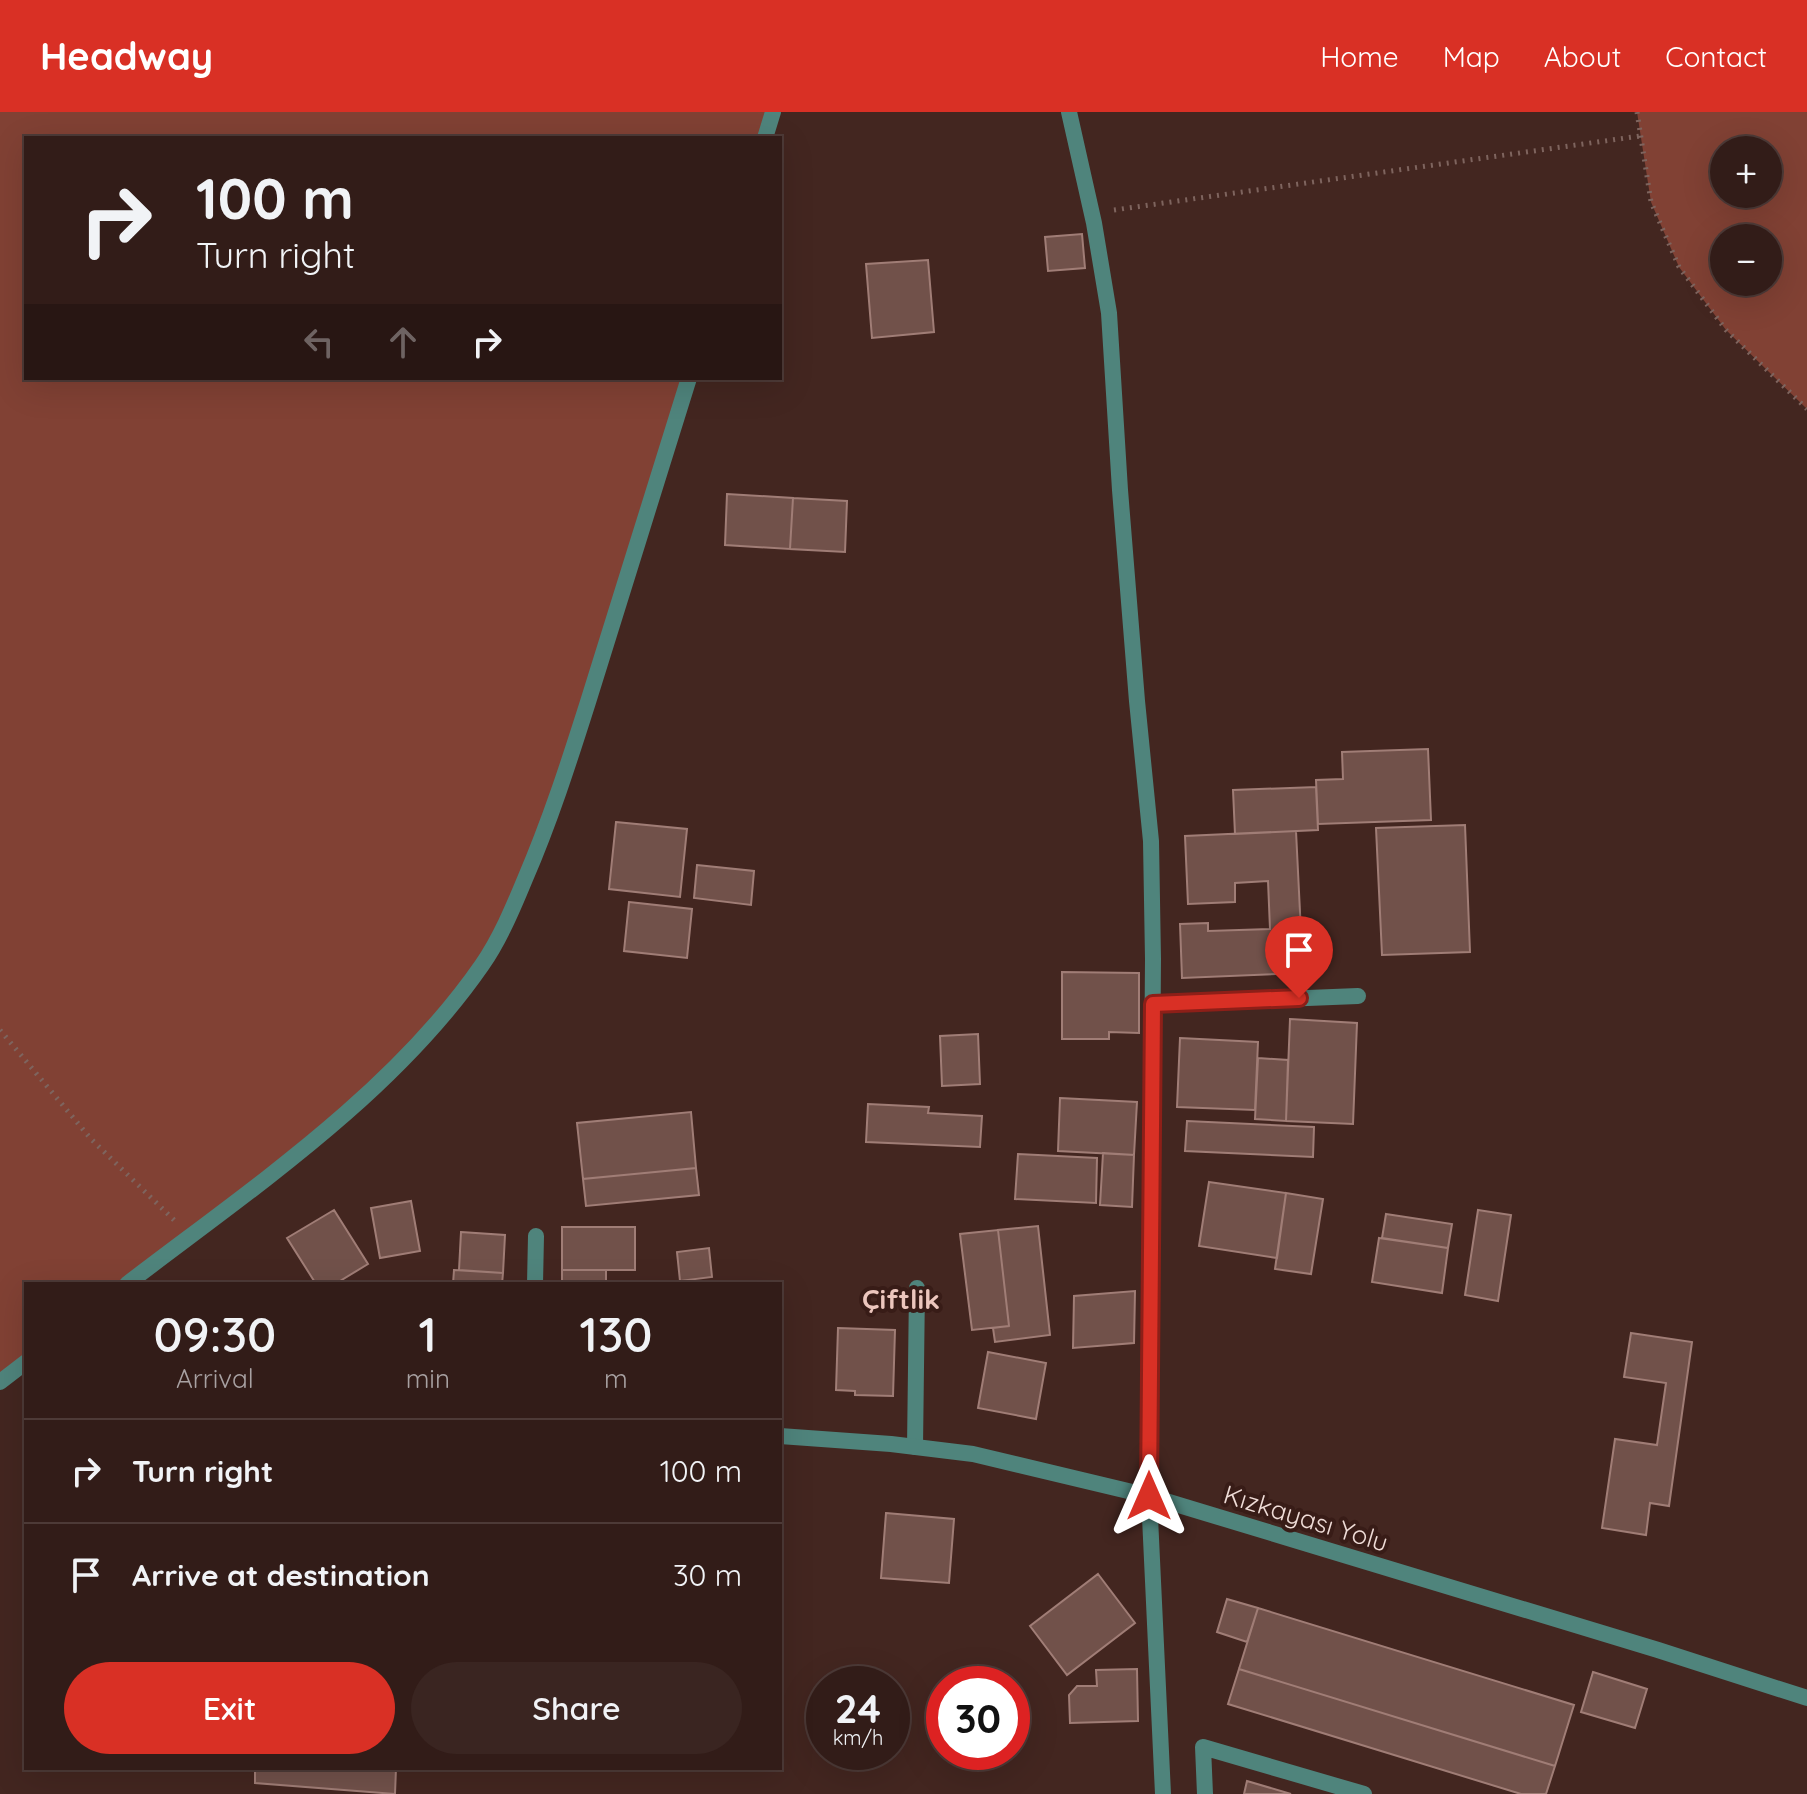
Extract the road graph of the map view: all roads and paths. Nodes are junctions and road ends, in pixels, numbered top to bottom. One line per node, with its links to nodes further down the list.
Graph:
1 (773, 112): 4 (street)
2 (1069, 112): 6 (street)
3 (1637, 112): 5 (path)
4 (766, 136)
5 (1640, 136): 6 (path); 8 (path)
6 (1092, 213): 10 (street)
7 (688, 380): 12 (street)
8 (1807, 409)
9 (1358, 996): 10 (street)
10 (1153, 1004): 21 (street)
11 (0, 1030): 12 (path)
12 (189, 1236): 14 (street)
13 (536, 1236): 15 (street)
14 (130, 1282)
15 (535, 1282)
16 (917, 1288): 20 (street)
17 (24, 1364): 18 (street)
18 (0, 1382)
19 (782, 1436): 20 (street, Kızkayası Yolu)
20 (915, 1447): 21 (street, Kızkayası Yolu)
21 (1149, 1496): 22 (street, Kızkayası Yolu); 23 (street)
22 (1807, 1698)
23 (1163, 1794)
24 (1205, 1794): 25 (street)
25 (1364, 1794)

